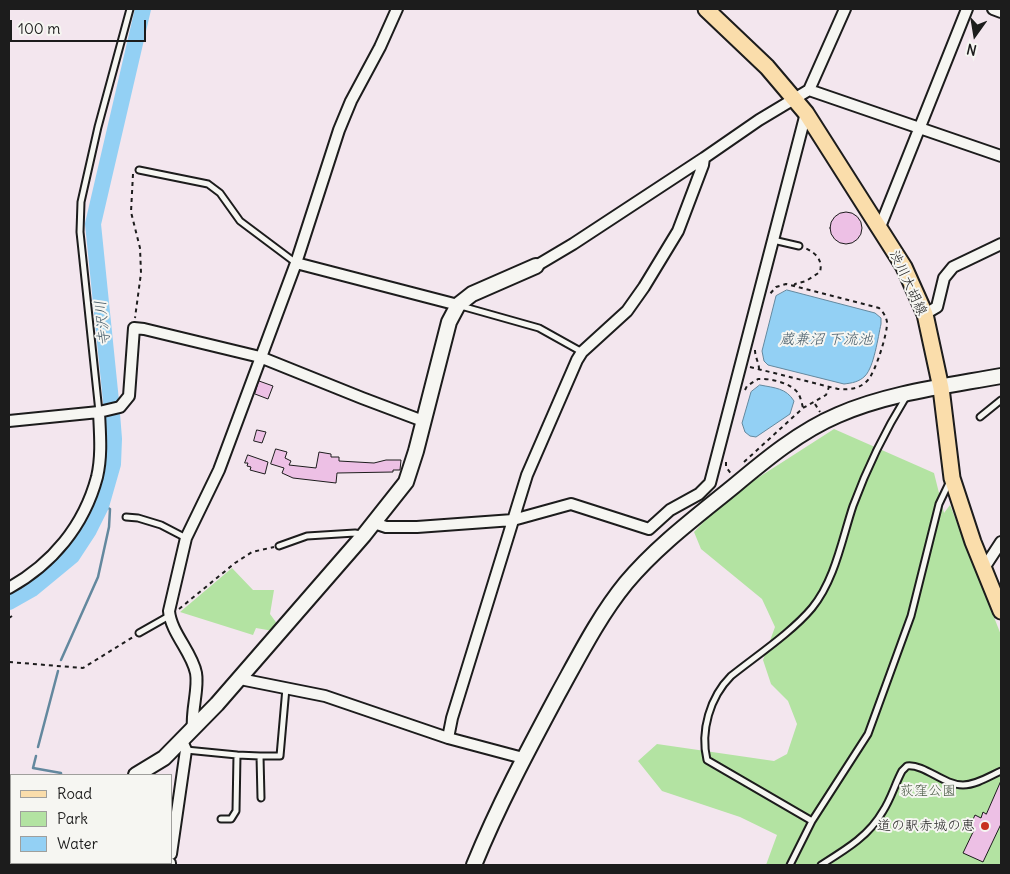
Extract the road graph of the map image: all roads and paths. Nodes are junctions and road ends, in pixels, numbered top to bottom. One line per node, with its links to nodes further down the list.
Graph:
1 (130, 9): 39 (lane)
2 (397, 9): 19 (street)
3 (706, 9): 9 (main road, 渋川大胡線)
4 (845, 9): 8 (street)
5 (967, 9): 11 (street)
6 (993, 9): 7 (street)
7 (1001, 12)
8 (810, 90): 9 (street); 11 (street)
9 (794, 98): 10 (main road, 渋川大胡線); 13 (street)
10 (806, 113): 15 (main road, 渋川大胡線); 16 (street)
11 (920, 128): 12 (street); 15 (street)
12 (1001, 156)
13 (704, 158): 20 (street); 27 (street)
14 (140, 170): 19 (lane); 25 (path)
15 (880, 227): 24 (main road, 渋川大胡線)
16 (773, 240): 18 (lane); 29 (street)
17 (1001, 244): 24 (street)
18 (799, 246): 21 (path)
19 (296, 262): 23 (street); 28 (street)
20 (536, 266): 23 (street)
21 (794, 286): 22 (path); 32 (path)
22 (770, 295)
23 (458, 305): 27 (lane); 42 (street)
24 (925, 314): 33 (main road, 渋川大胡線)
25 (134, 328): 28 (street); 39 (street)
26 (757, 342): 30 (path)
27 (582, 352): 51 (street)
28 (260, 357): 42 (street); 54 (street)
29 (741, 365): 30 (path); 48 (street)
30 (758, 369): 32 (path)
31 (1001, 376): 33 (street)
32 (828, 387): 37 (path)
33 (941, 388): 35 (street); 47 (main road, 渋川大胡線)
34 (744, 391): 38 (path)
35 (908, 394): 49 (street); 77 (lane)
36 (1001, 400): 41 (lane)
37 (814, 403): 38 (path); 40 (path)
38 (803, 408): 45 (path)
39 (102, 412): 43 (street); 58 (street)
40 (820, 412)
41 (980, 417)
42 (423, 420): 52 (street)
43 (9, 421)
44 (728, 455): 46 (path)
45 (738, 467)
46 (733, 477)
47 (952, 478): 57 (main road, 渋川大胡線); 77 (lane)
48 (699, 494): 49 (street); 51 (street)
49 (709, 506): 72 (street)
50 (126, 517): 54 (lane)
51 (513, 520): 52 (street); 68 (street)
52 (374, 523): 53 (street)
53 (364, 535): 56 (lane); 65 (street)
54 (186, 538): 61 (street)
55 (1001, 542): 57 (street)
56 (278, 546): 61 (path)
57 (984, 568): 59 (main road, 渋川大胡線)
58 (9, 588)
59 (1001, 611)
60 (12, 616): 62 (path)
61 (170, 616): 63 (lane); 67 (street)
62 (9, 618)
63 (139, 633): 64 (path)
64 (9, 662)
65 (240, 677): 66 (street); 67 (street)
66 (286, 688): 68 (street); 71 (lane)
67 (193, 729): 69 (street)
68 (448, 738): 72 (street)
69 (184, 745): 70 (lane); 74 (street); 78 (street)
70 (237, 755): 71 (lane); 76 (lane)
71 (260, 756): 75 (lane)
72 (523, 758): 79 (street)
73 (1001, 771): 81 (lane)
74 (138, 774)
75 (261, 798)
76 (220, 819)
77 (812, 821): 80 (lane)
78 (172, 846)
79 (474, 865)
80 (790, 865)
81 (821, 865)

